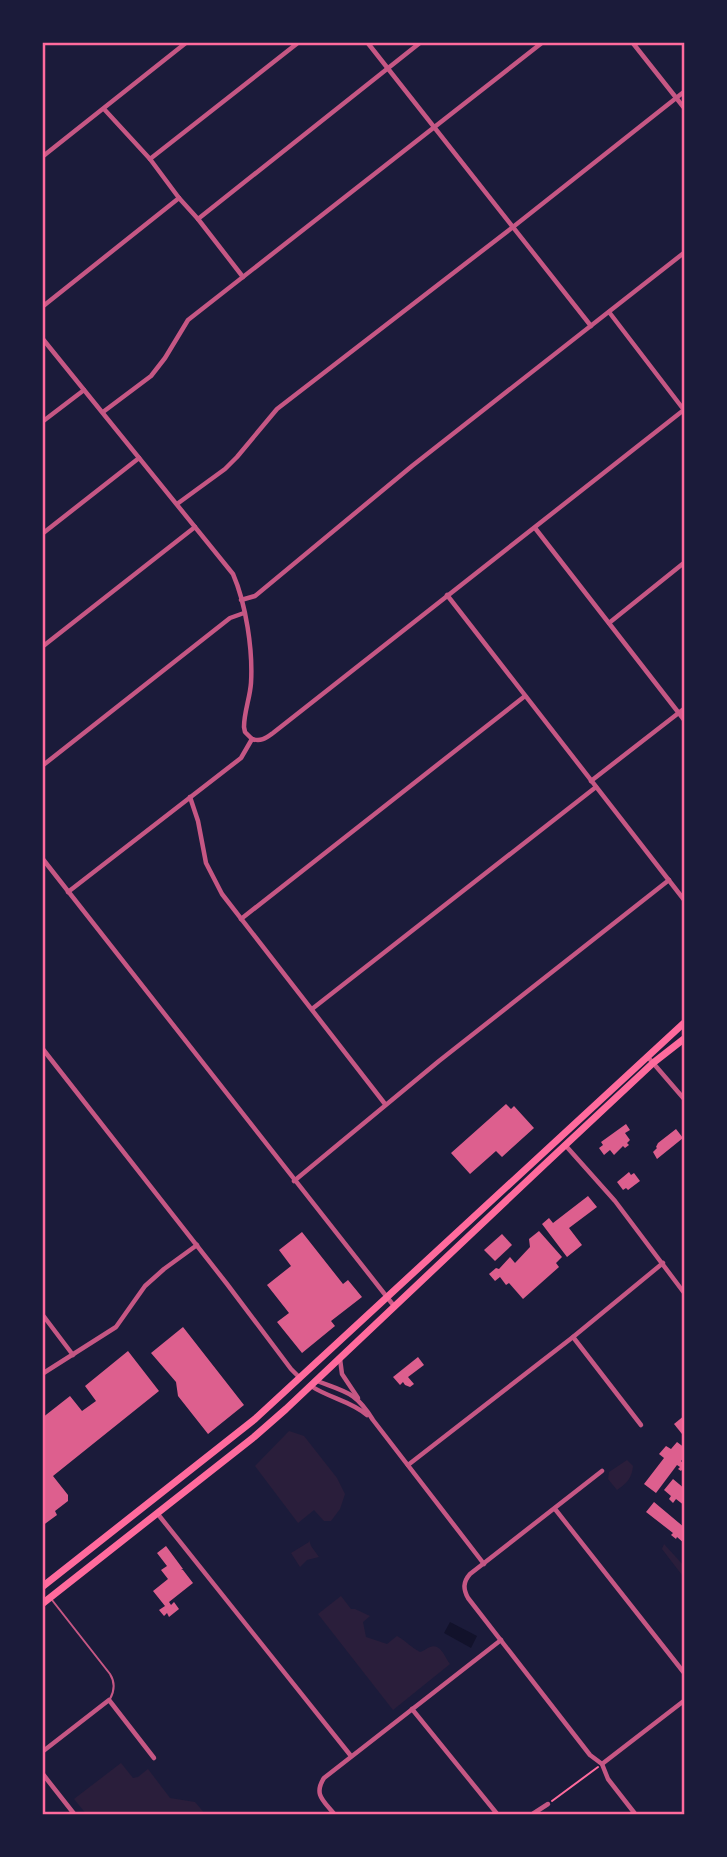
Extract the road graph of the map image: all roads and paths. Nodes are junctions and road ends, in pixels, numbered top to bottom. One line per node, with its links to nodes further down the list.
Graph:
1 (187, 42): 10 (street)
2 (299, 42): 14 (street)
3 (367, 42): 7 (street)
4 (421, 42): 7 (street)
5 (543, 42): 12 (street)
6 (632, 42): 9 (street)
7 (388, 68): 12 (street); 16 (street)
8 (685, 91): 9 (street)
9 (676, 98): 11 (street); 17 (street)
10 (104, 109): 13 (street); 14 (street)
11 (685, 109)
12 (435, 127): 17 (street); 19 (street)
13 (42, 157)
14 (150, 159): 15 (street)
15 (179, 198): 16 (street); 20 (street)
16 (198, 219): 19 (street)
17 (513, 227): 22 (street); 29 (street)
18 (685, 252): 21 (street)
19 (243, 277): 26 (street)
20 (42, 307)
21 (609, 313): 22 (street); 25 (street)
22 (592, 326): 35 (street)
23 (42, 338): 24 (street)
24 (84, 390): 26 (street); 27 (street)
25 (684, 409): 31 (street)
26 (103, 412): 28 (street)
27 (42, 422)
28 (139, 458): 29 (street); 32 (street)
29 (177, 504): 30 (street)
30 (195, 527): 35 (street); 38 (street)
31 (535, 528): 34 (street); 37 (street)
32 (42, 534)
33 (685, 562): 37 (street)
34 (447, 595): 39 (street); 43 (street)
35 (241, 600): 36 (street)
36 (244, 612): 43 (street); 44 (street)
37 (609, 623): 41 (street)
38 (42, 647)
39 (525, 696): 45 (street); 52 (street)
40 (685, 708): 41 (street)
41 (678, 713): 42 (street); 45 (street)
42 (685, 721)
43 (252, 739): 47 (street)
44 (42, 766)
45 (592, 781): 46 (street)
46 (596, 788): 49 (street); 53 (street)
47 (190, 797): 50 (street); 52 (street)
48 (42, 858): 50 (street)
49 (669, 880): 51 (street); 60 (street)
50 (68, 892): 62 (street)
51 (685, 901)
52 (241, 919): 53 (street)
53 (312, 1009): 60 (street)
54 (685, 1022): 57 (main road)
55 (685, 1038): 58 (main road)
56 (42, 1048): 63 (street)
57 (647, 1056): 58 (street); 66 (main road)
58 (653, 1063): 59 (street); 61 (main road)
59 (685, 1100)
60 (385, 1104): 62 (street)
61 (565, 1145): 64 (street); 67 (main road)
62 (294, 1181): 66 (street)
63 (197, 1245): 70 (street); 73 (street)
64 (663, 1263): 65 (street); 69 (street)
65 (685, 1294)
66 (386, 1297): 67 (street); 73 (main road)
67 (394, 1307): 71 (main road)
68 (42, 1314): 70 (street)
69 (573, 1337): 77 (street); 78 (street)
70 (73, 1355): 72 (street)
71 (340, 1358): 74 (main road); 75 (street)
72 (42, 1374)
73 (300, 1378): 74 (main road); 83 (main road)
74 (314, 1384): 75 (street); 76 (street); 81 (main road)
75 (363, 1405): 76 (street)
76 (373, 1420): 78 (street)
77 (641, 1425)
78 (408, 1465): 82 (street)
79 (602, 1471): 80 (street)
80 (555, 1509): 82 (street); 87 (street)
81 (157, 1513): 84 (main road); 92 (street)
82 (484, 1564): 86 (street)
83 (42, 1587)
84 (50, 1598): 85 (main road); 88 (lane)
85 (42, 1604)
86 (501, 1640): 90 (street); 94 (street)
87 (685, 1674)
88 (109, 1700): 91 (street); 93 (street)
89 (685, 1700): 94 (street)
90 (412, 1709): 92 (street); 99 (street)
91 (42, 1752)
92 (351, 1756): 98 (street)
93 (154, 1758)
94 (602, 1764): 96 (path); 101 (street)
95 (42, 1773): 97 (street)
96 (548, 1804): 100 (street)
97 (75, 1815)
98 (335, 1815)
99 (498, 1815)
100 (531, 1815)
101 (636, 1815)

